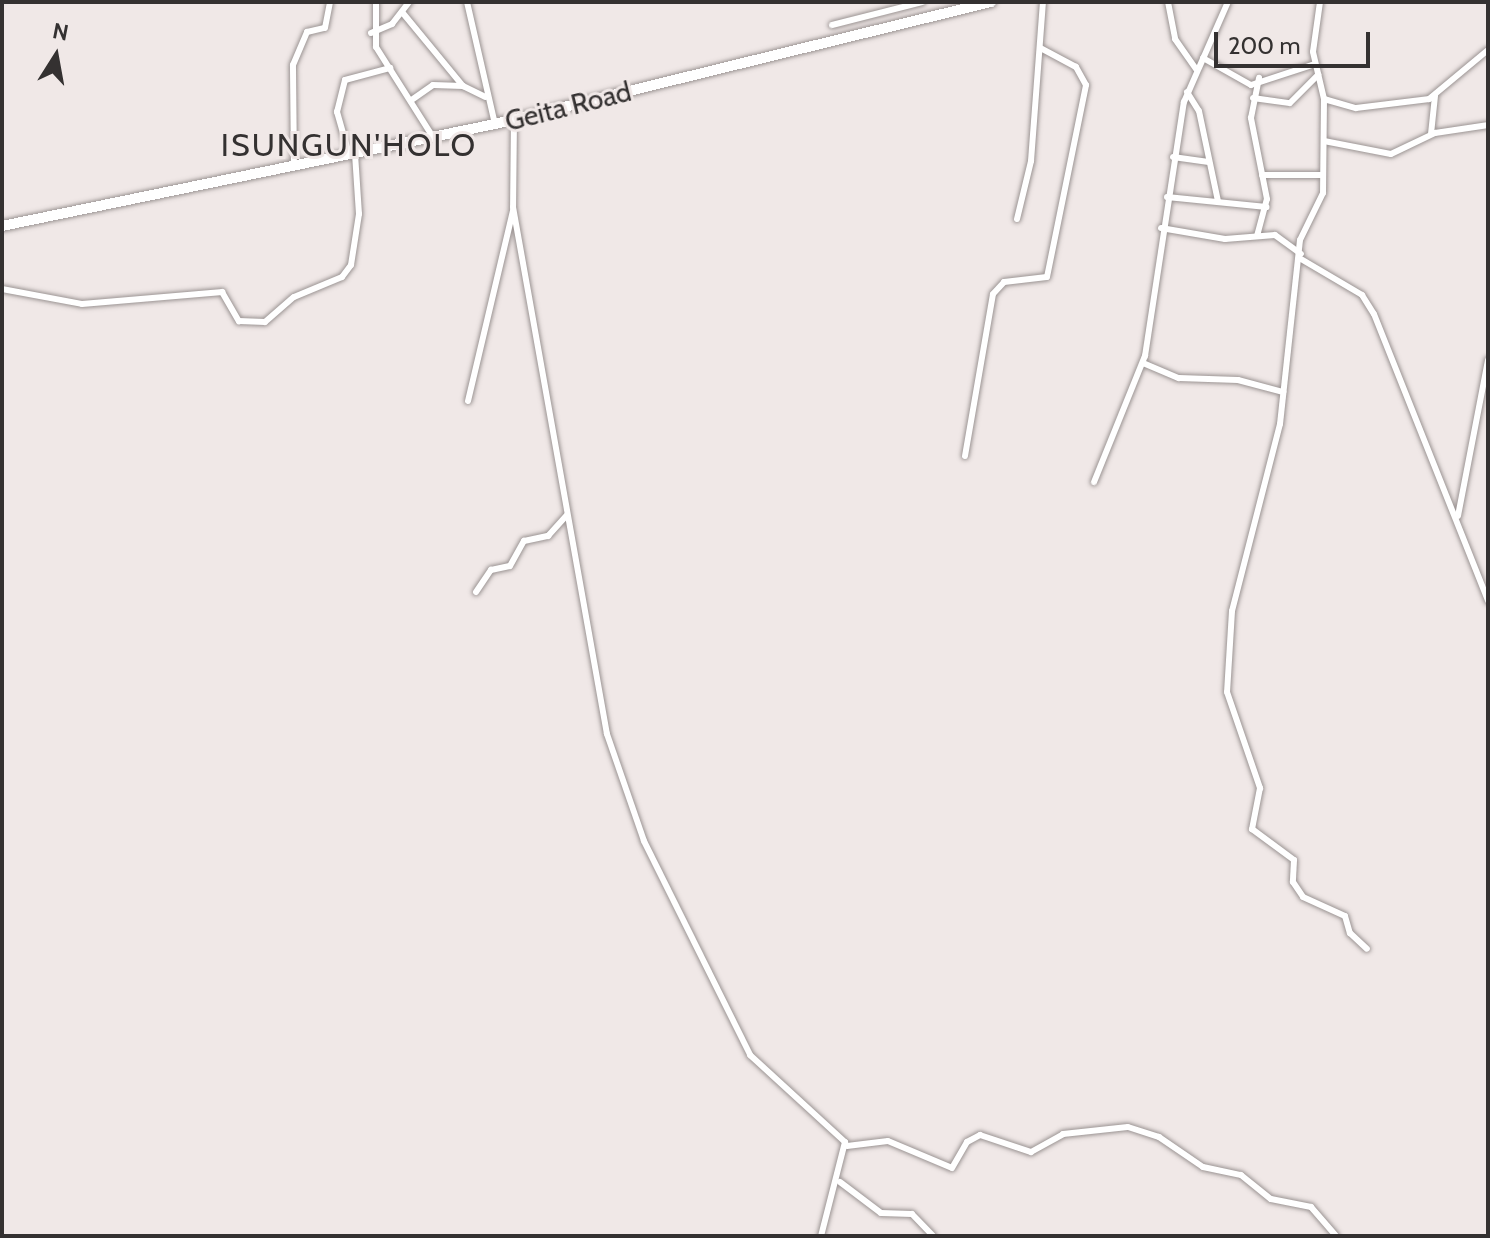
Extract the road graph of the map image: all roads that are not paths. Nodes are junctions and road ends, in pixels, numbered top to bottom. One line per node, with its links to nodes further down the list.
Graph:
1 (330, 2): 38 (street)
2 (376, 2): 13 (street)
3 (409, 2): 11 (street)
4 (467, 2): 25 (street)
5 (922, 2): 12 (street)
6 (991, 2): 29 (highway, Geita Road)
7 (1043, 2): 14 (street)
8 (1168, 2): 19 (street)
9 (1228, 2): 16 (street)
10 (1320, 2): 17 (street)
11 (402, 12): 13 (street); 22 (street)
12 (832, 25)
13 (371, 33): 18 (street)
14 (1041, 48): 45 (street); 55 (street)
15 (1488, 50): 24 (street)
16 (1203, 58): 19 (street); 21 (street)
17 (1315, 64): 20 (street); 21 (street)
18 (390, 68): 27 (street); 35 (street)
19 (1197, 70): 23 (street)
20 (1318, 75): 26 (street); 28 (street)
21 (1259, 78): 26 (street)
22 (463, 86): 25 (street); 27 (street)
23 (1187, 92): 36 (street); 37 (street)
24 (1435, 95): 28 (street); 32 (street)
25 (486, 97): 30 (street)
26 (1253, 98): 39 (street)
27 (413, 99): 33 (street)
28 (1324, 99): 34 (street)
29 (514, 118): 30 (highway, Geita Road); 43 (street)
30 (495, 124): 33 (highway, Geita Road)
31 (1488, 125): 32 (street)
32 (1431, 134): 34 (street)
33 (433, 137): 35 (highway, Geita Road)
34 (1324, 141): 40 (street)
35 (352, 154): 38 (highway, Geita Road); 50 (street)
36 (1173, 157): 37 (street); 41 (street)
37 (1210, 162): 42 (street)
38 (294, 165): 46 (highway, Geita Road)
39 (1262, 175): 40 (street); 44 (street)
40 (1323, 175): 49 (street)
41 (1167, 197): 42 (street); 47 (street)
42 (1218, 201): 44 (street)
43 (513, 207): 54 (street); 57 (street)
44 (1266, 207): 48 (street)
45 (1017, 219)
46 (2, 226)
47 (1161, 228): 48 (street); 52 (street)
48 (1257, 236): 49 (street)
49 (1301, 257): 53 (street); 58 (street)
50 (2, 289)
51 (1488, 360): 58 (street)
52 (1143, 363): 53 (street); 56 (street)
53 (1283, 392): 61 (street)
54 (468, 401)
55 (965, 456)
56 (1094, 482)
57 (567, 515): 59 (street); 62 (street)
58 (1457, 519): 60 (street)
59 (476, 592)
60 (1488, 601)
61 (1367, 949)
62 (847, 1146): 63 (street); 66 (street)
63 (840, 1182): 64 (street); 65 (street)
64 (821, 1236)
65 (933, 1236)
66 (1336, 1236)

